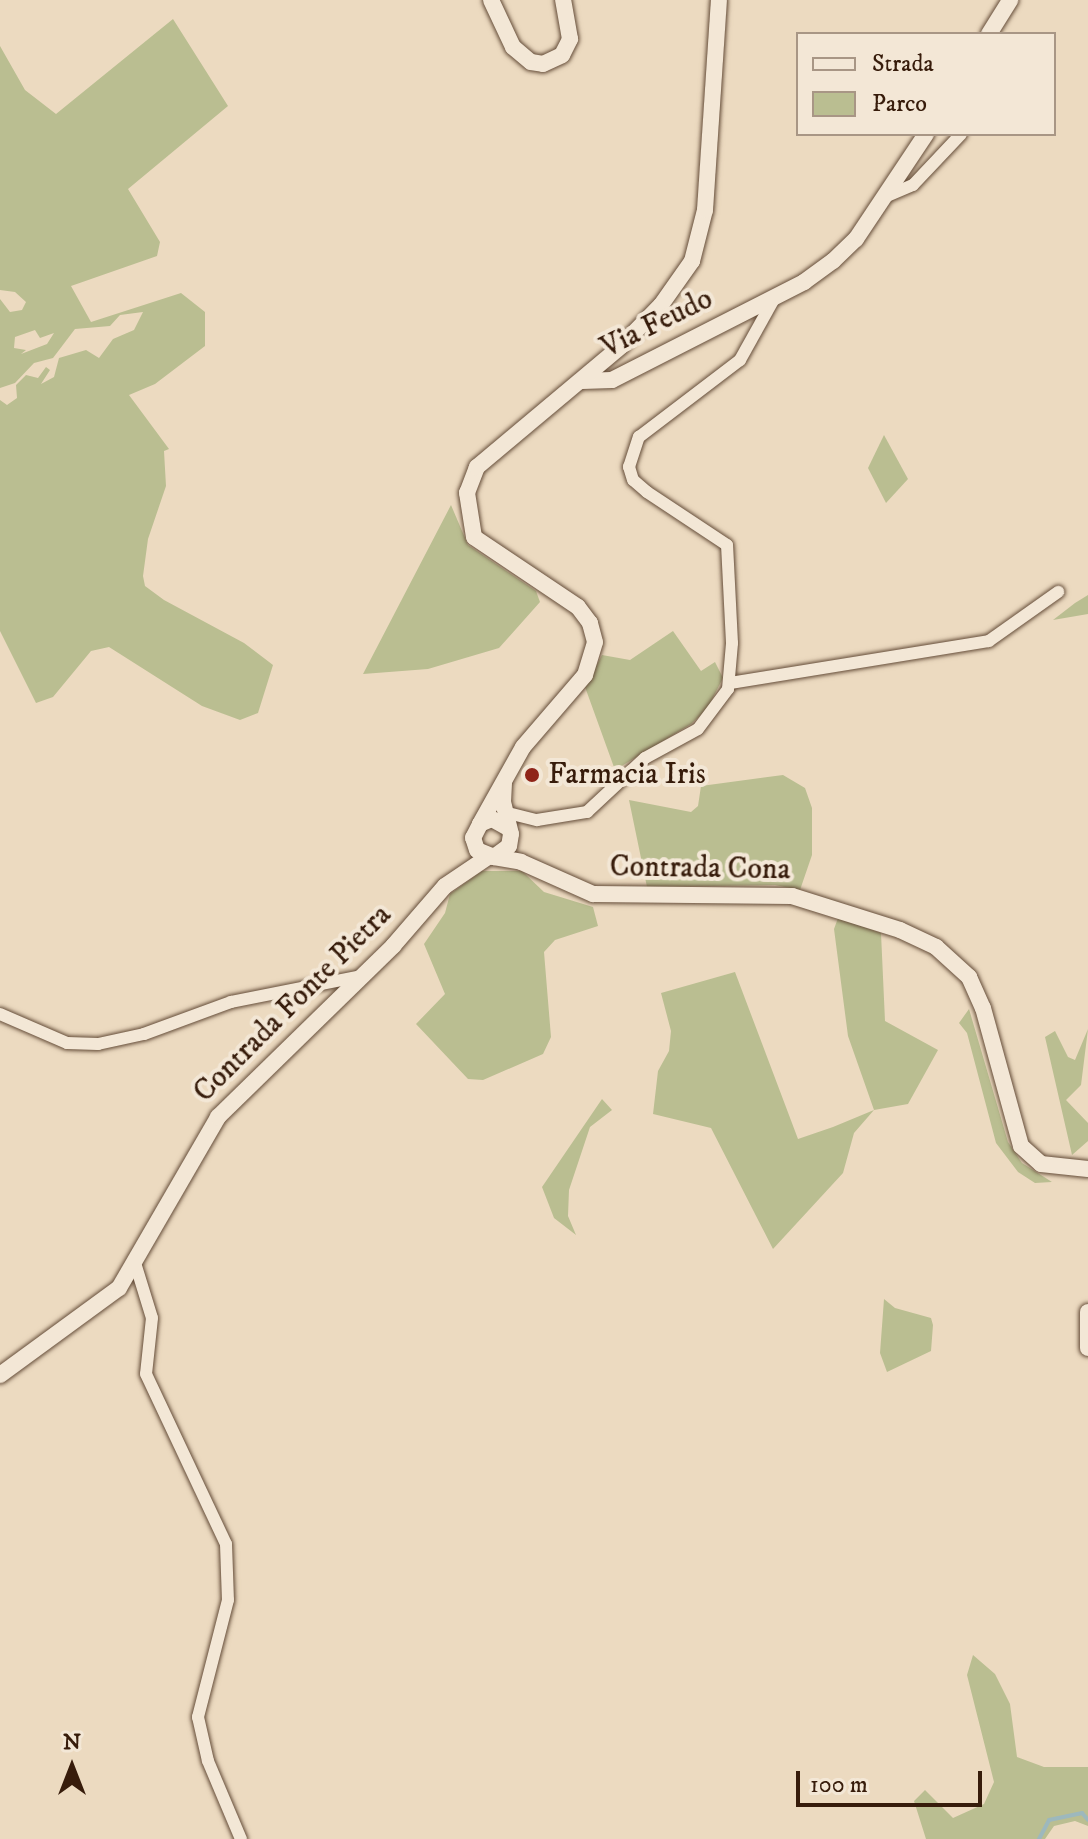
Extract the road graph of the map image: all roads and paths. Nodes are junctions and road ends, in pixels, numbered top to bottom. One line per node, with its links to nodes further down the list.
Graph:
1 (491, 0): 2 (main road)
2 (563, 0)
3 (719, 0): 10 (main road)
4 (1010, 0): 5 (main road)
5 (990, 32)
6 (925, 136): 8 (main road, Via Feudo)
7 (959, 136): 8 (street)
8 (887, 196): 9 (main road, Via Feudo)
9 (775, 297): 10 (main road, Via Feudo); 12 (street)
10 (582, 381): 13 (main road, Via Feudo)
11 (1058, 592): 12 (street)
12 (730, 683): 14 (street)
13 (506, 774): 14 (main road); 15 (main road, Via Feudo)
14 (508, 827): 15 (main road); 16 (main road); 17 (main road, Contrada Cona)
15 (476, 831): 16 (main road); 18 (main road, Via Feudo)
16 (491, 857): 17 (main road, Contrada Cona); 18 (main road)
17 (544, 875): 21 (main road, Contrada Cona)
18 (445, 886): 19 (main road, Contrada Fonte Pietra)
19 (361, 976): 20 (street); 22 (main road, Contrada Fonte Pietra)
20 (0, 1014)
21 (1088, 1169)
22 (136, 1266): 25 (main road, Contrada Fonte Pietra); 26 (street)
23 (1088, 1312): 24 (main road)
24 (1088, 1348)
25 (0, 1375)
26 (241, 1839)

